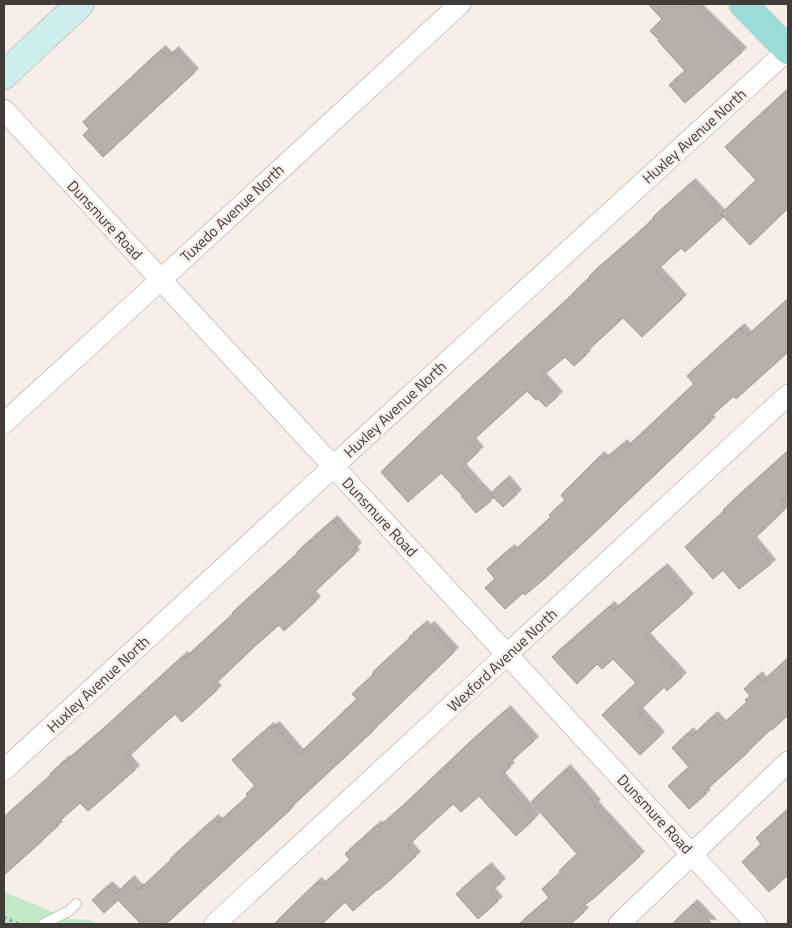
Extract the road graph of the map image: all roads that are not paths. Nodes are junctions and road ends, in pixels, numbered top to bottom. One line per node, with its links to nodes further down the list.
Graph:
1 (80, 4): 5 (main road)
2 (460, 4): 7 (street, Tuxedo Avenue North)
3 (743, 4): 4 (main road)
4 (788, 50): 10 (street, Huxley Avenue North)
5 (4, 75)
6 (4, 110): 7 (street, Dunsmure Road)
7 (160, 280): 9 (street, Tuxedo Avenue North); 10 (street, Dunsmure Road)
8 (788, 395): 11 (street, Wexford Avenue North)
9 (4, 423)
10 (333, 467): 11 (street, Dunsmure Road); 13 (street, Huxley Avenue North)
11 (508, 655): 14 (street, Dunsmure Road); 17 (street, Wexford Avenue North)
12 (788, 762): 14 (street)
13 (4, 770)
14 (692, 854): 18 (street); 19 (street, Dunsmure Road)
15 (76, 904): 16 (lane)
16 (43, 924)
17 (214, 924)
18 (618, 924)
19 (756, 924)

